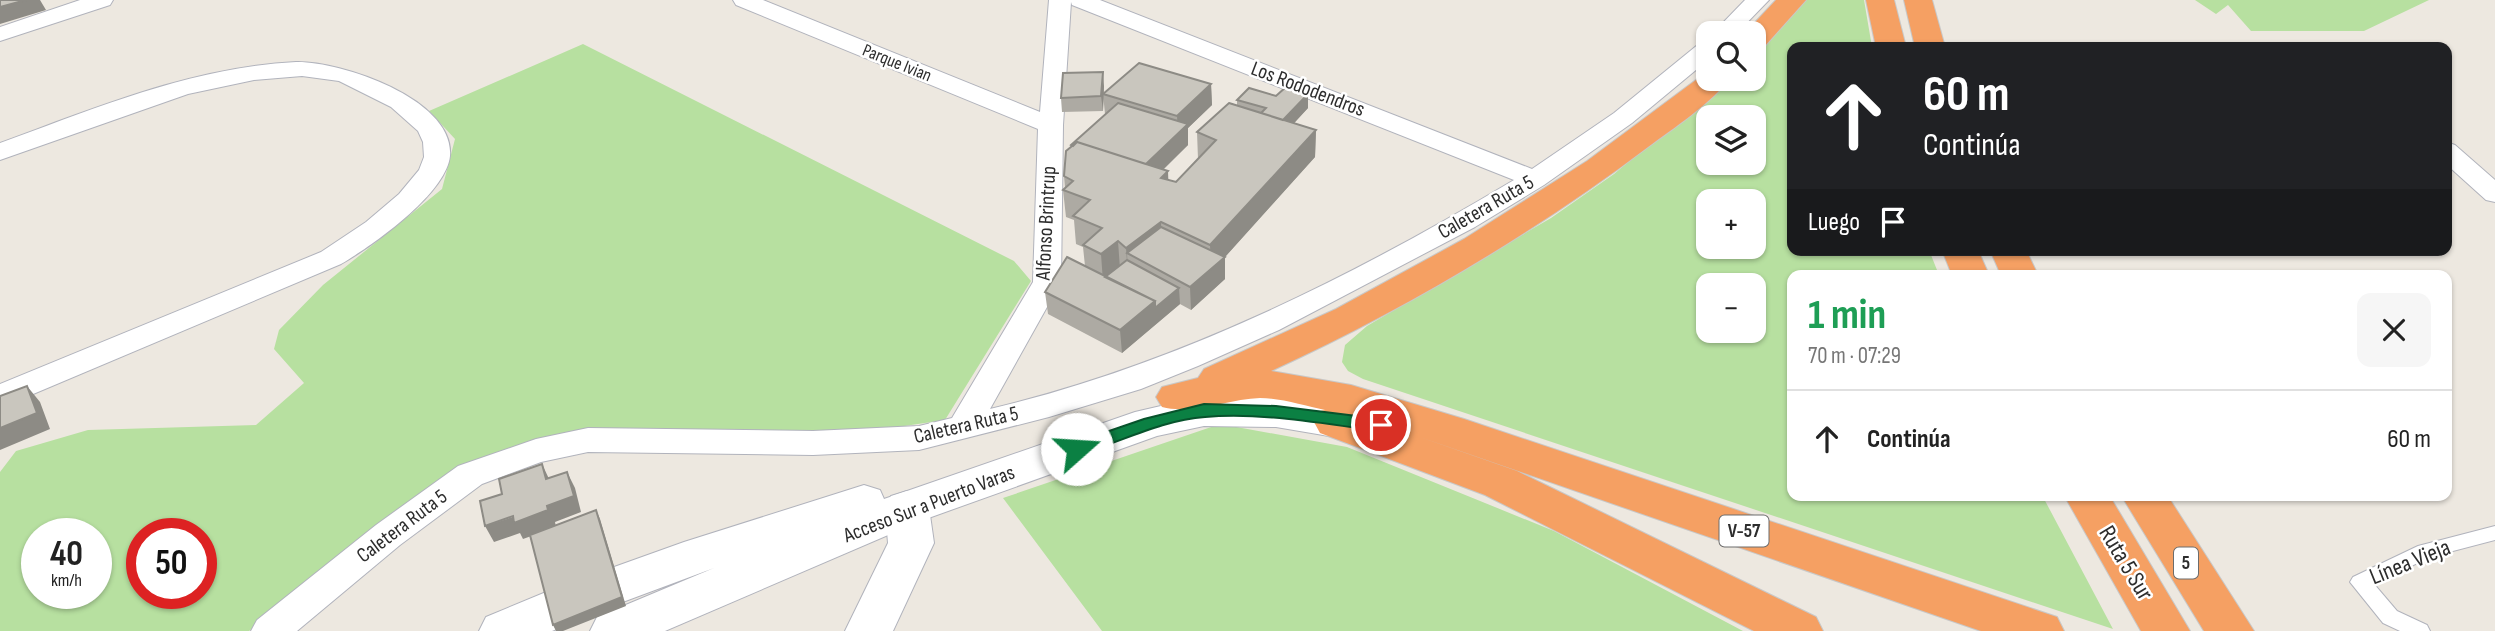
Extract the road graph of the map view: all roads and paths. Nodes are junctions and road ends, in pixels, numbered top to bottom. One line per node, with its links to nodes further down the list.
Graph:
1 (102, 0): 9 (street)
2 (744, 0): 17 (street, Parque Ivian)
3 (1060, 0): 17 (street, Alfonso Brintrup)
4 (1080, 0): 20 (street, Los Rododendros)
5 (1758, 0): 10 (street)
6 (1792, 0): 11 (highway)
7 (1880, 0): 13 (highway)
8 (1918, 0): 14 (highway)
9 (69, 5): 12 (street)
10 (1736, 21)
11 (1766, 28)
12 (0, 34)
13 (1890, 42)
14 (1929, 42)
15 (1696, 58): 20 (street, Caletera Ruta 5)
16 (1698, 91): 23 (highway)
17 (1051, 125): 25 (street, Alfonso Brintrup)
18 (0, 152): 22 (street)
19 (2452, 155): 21 (street)
20 (1535, 179): 25 (street, Caletera Ruta 5)
21 (2495, 194)
22 (0, 397)
23 (1177, 397): 26 (highway, V-57); 31 (main road, Acceso Sur a Puerto Varas / V-57)
24 (1335, 422): 26 (highway, V-57); 29 (main road, Acceso Sur a Puerto Varas / V-57); 37 (highway)
25 (964, 426): 34 (street, Caletera Ruta 5)
26 (1449, 430): 38 (highway, V-57)
27 (2090, 501): 39 (highway, Ruta 5 Sur)
28 (2147, 501): 40 (highway, 5)
29 (907, 509): 33 (main road); 36 (main road, Acceso Sur a Puerto Varas / V-57)
30 (2495, 533): 41 (lane, Línea Vieja)
31 (620, 584)
32 (551, 610): 35 (main road)
33 (876, 627)
34 (270, 631)
35 (503, 631)
36 (614, 631)
37 (1799, 631)
38 (2040, 631)
39 (2166, 631)
40 (2230, 631)
41 (2420, 631)

